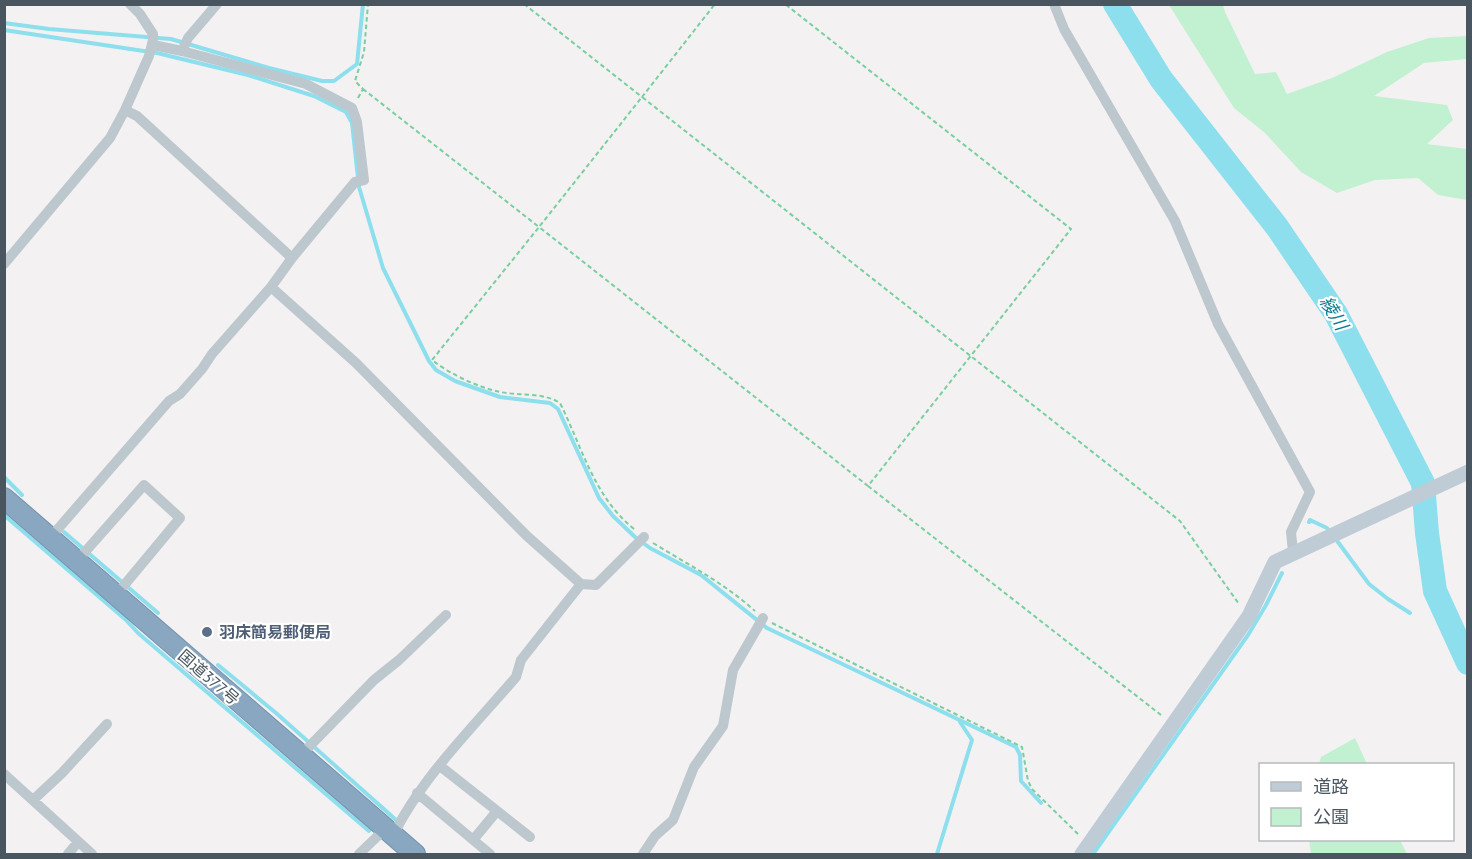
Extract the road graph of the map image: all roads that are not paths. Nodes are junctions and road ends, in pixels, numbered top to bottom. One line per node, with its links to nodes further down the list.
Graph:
1 (130, 4): 5 (street)
2 (217, 4): 4 (street)
3 (1054, 4): 14 (street)
4 (185, 44): 5 (street); 7 (street)
5 (152, 45): 6 (street)
6 (125, 110): 7 (street); 8 (street)
7 (292, 258): 9 (street)
8 (4, 264)
9 (271, 287): 12 (street); 16 (street)
10 (1467, 472): 14 (street)
11 (4, 498): 12 (highway, 国道377号)
12 (50, 538): 15 (highway, 国道377号)
13 (642, 540): 16 (street)
14 (1298, 551): 31 (street)
15 (83, 554): 17 (highway, 国道377号); 17 (street)
16 (581, 584): 22 (street)
17 (122, 587): 21 (highway, 国道377号)
18 (446, 615): 21 (street)
19 (762, 622): 37 (street)
20 (107, 724): 25 (street)
21 (307, 749): 27 (highway, 国道377号)
22 (440, 766): 24 (street); 26 (street)
23 (4, 774): 25 (street)
24 (417, 793): 27 (street); 29 (street)
25 (33, 800): 30 (street)
26 (497, 811): 28 (street); 29 (street)
27 (389, 832): 34 (street); 35 (highway, 国道377号)
28 (530, 837)
29 (473, 840): 36 (street)
30 (78, 842): 32 (street); 33 (street)
31 (1086, 850)
32 (68, 855)
33 (92, 855)
34 (359, 855)
35 (415, 855)
36 (490, 855)
37 (643, 855)

